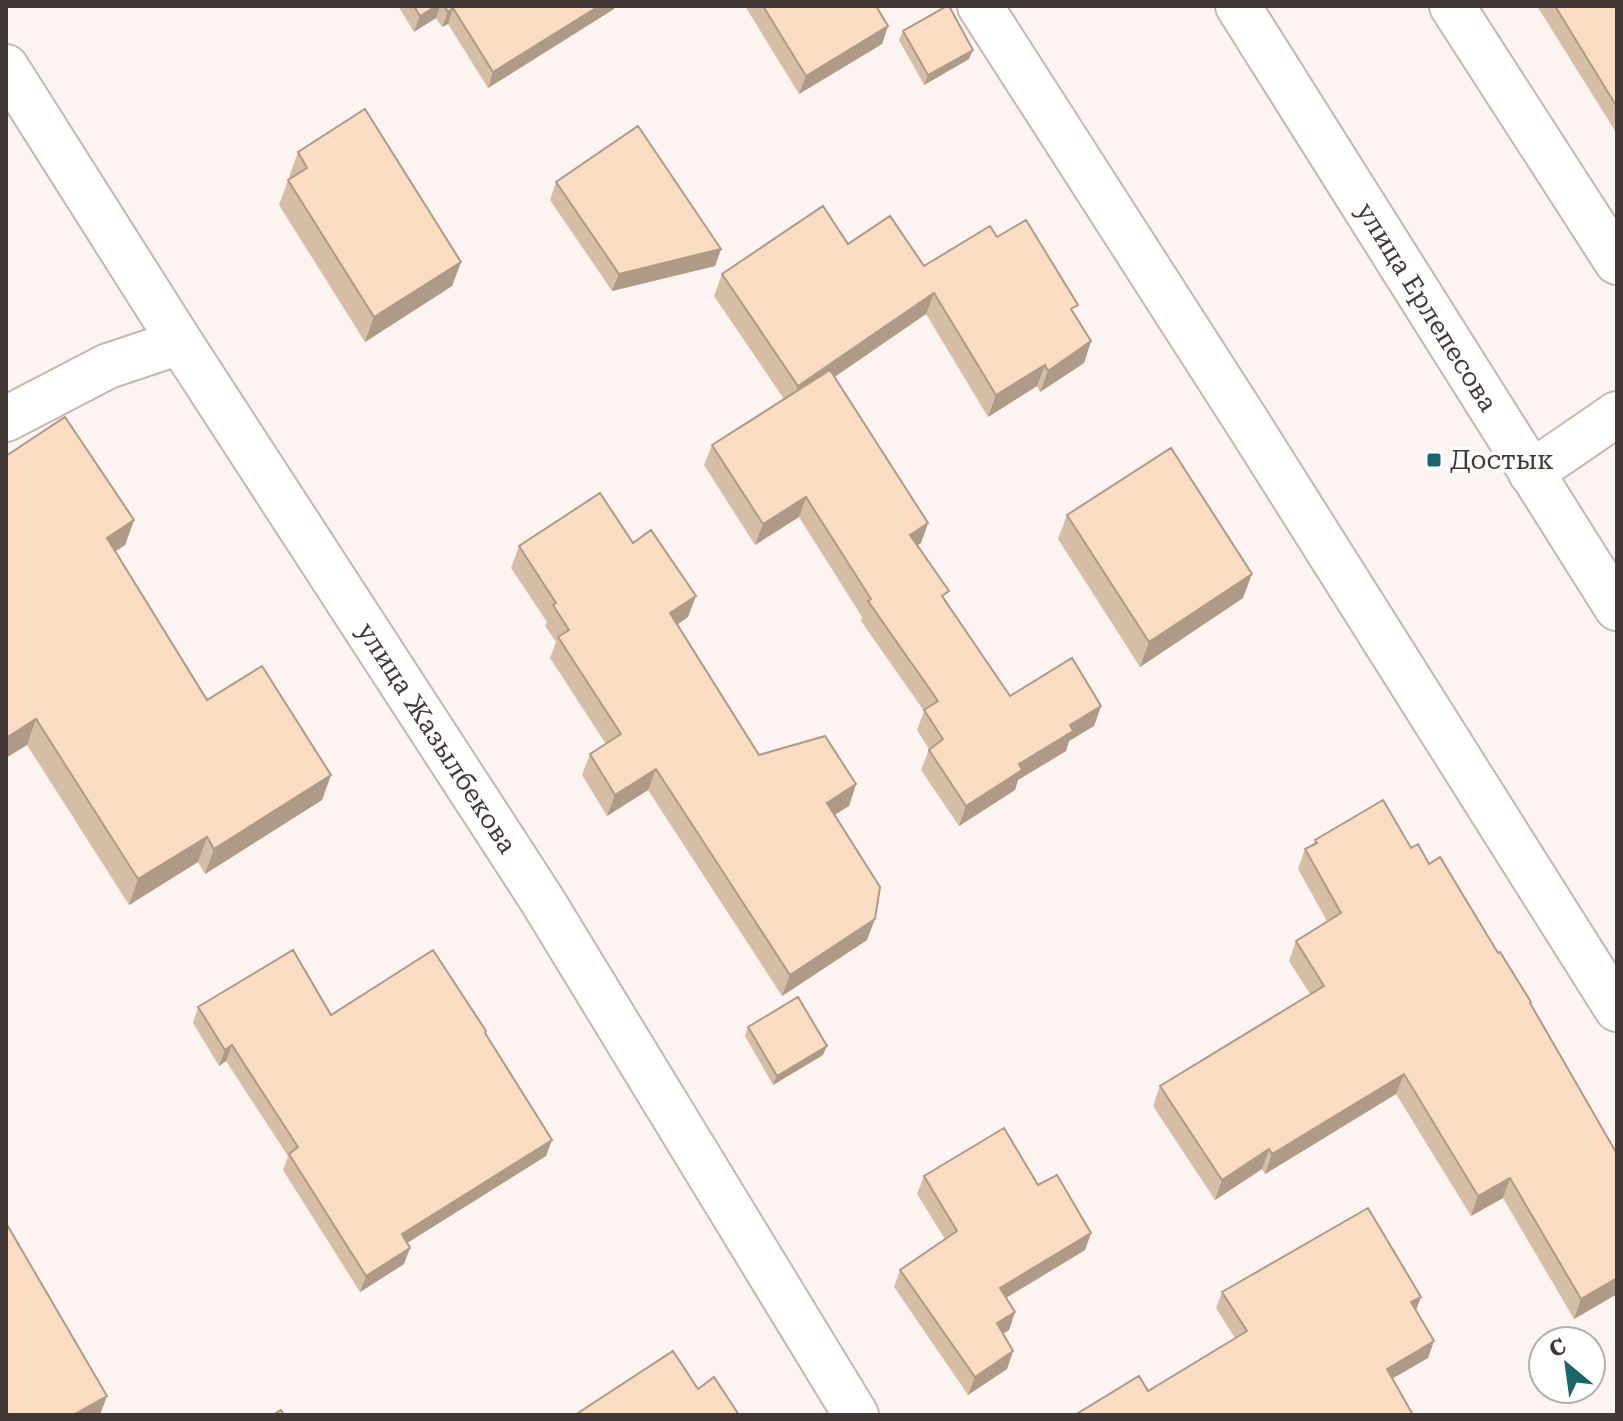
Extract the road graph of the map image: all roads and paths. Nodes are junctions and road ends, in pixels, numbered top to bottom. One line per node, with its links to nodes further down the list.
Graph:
1 (980, 6): 11 (street)
2 (1238, 6): 9 (street, улица Ерлепесова)
3 (1452, 6): 5 (street)
4 (6, 67): 6 (street, улица Жазылбекова)
5 (1617, 262)
6 (180, 342): 8 (street); 12 (street, улица Жазылбекова)
7 (1617, 414): 9 (street)
8 (6, 419)
9 (1531, 473): 10 (street, улица Ерлепесова)
10 (1617, 608)
11 (1617, 1009)
12 (856, 1415)

